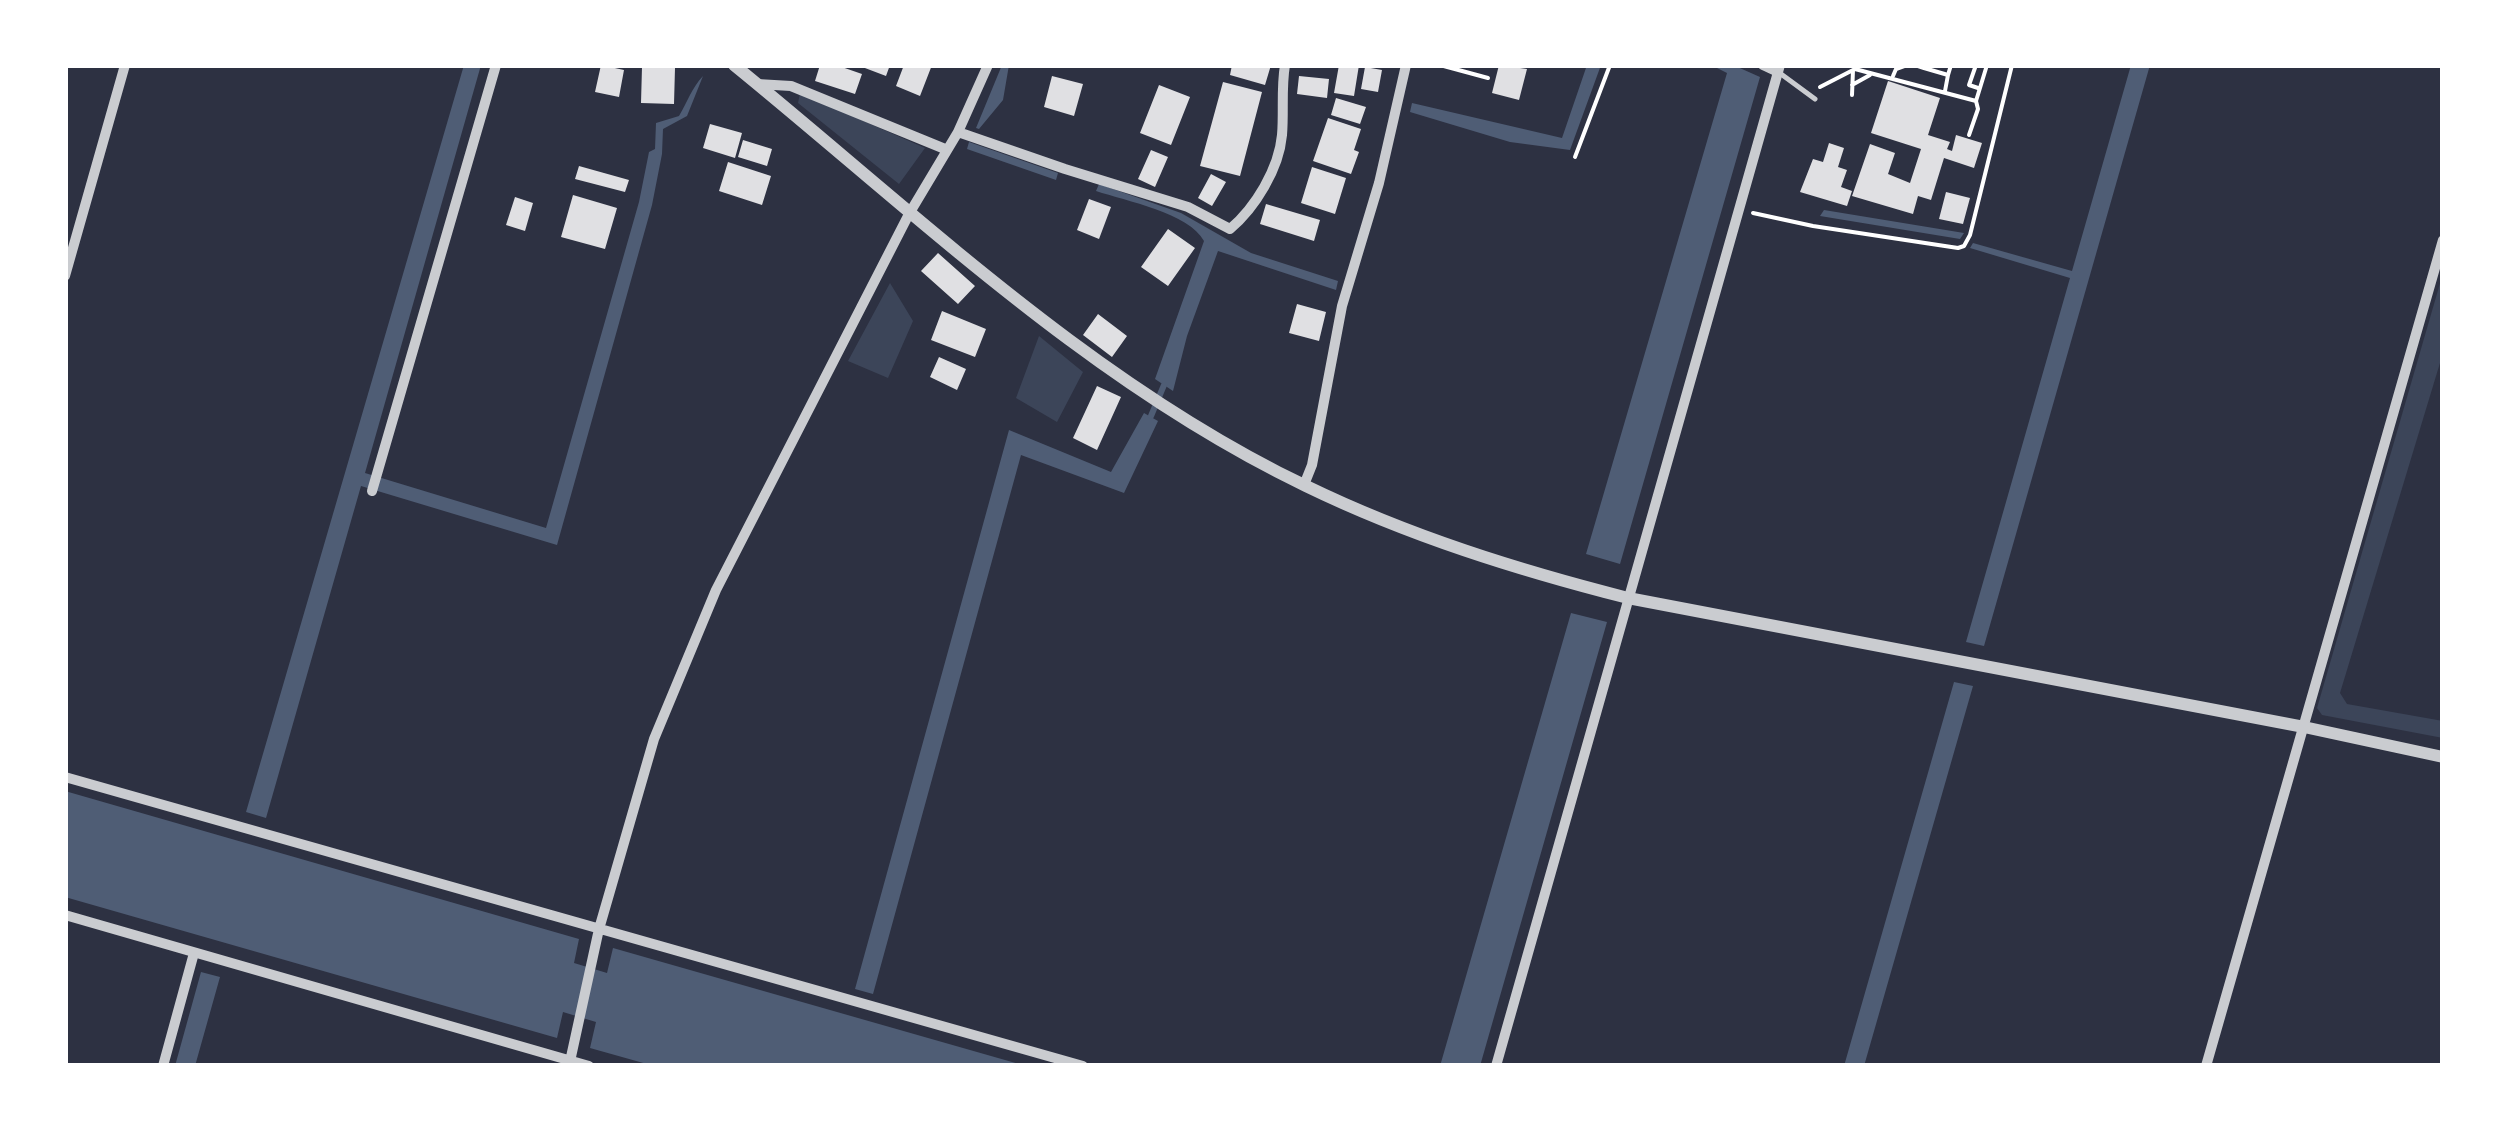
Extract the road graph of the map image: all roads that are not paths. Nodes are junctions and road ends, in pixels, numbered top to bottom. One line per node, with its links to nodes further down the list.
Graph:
1 (125, 65): 15 (street)
2 (496, 65): 17 (street)
3 (734, 65): 9 (street)
4 (988, 65): 11 (street)
5 (1285, 65): 11 (street)
6 (1406, 65): 16 (street)
7 (1763, 65): 8 (street)
8 (1779, 68): 10 (lane); 18 (street)
9 (757, 84): 12 (street); 13 (street)
10 (1815, 98)
11 (958, 132): 12 (street)
12 (946, 149): 13 (street)
13 (910, 214): 16 (street); 23 (street)
14 (2443, 240): 19 (street)
15 (65, 276)
16 (1304, 486): 18 (street)
17 (372, 492)
18 (1628, 598): 19 (street); 29 (street)
19 (2304, 727): 20 (street); 30 (street)
20 (2443, 757)
21 (65, 777): 23 (street)
22 (65, 916): 24 (street)
23 (600, 929): 25 (street); 28 (street)
24 (194, 953): 25 (street); 26 (street)
25 (569, 1063): 27 (street)
26 (164, 1066)
27 (589, 1066)
28 (1083, 1066)
29 (1496, 1066)
30 (2206, 1066)

